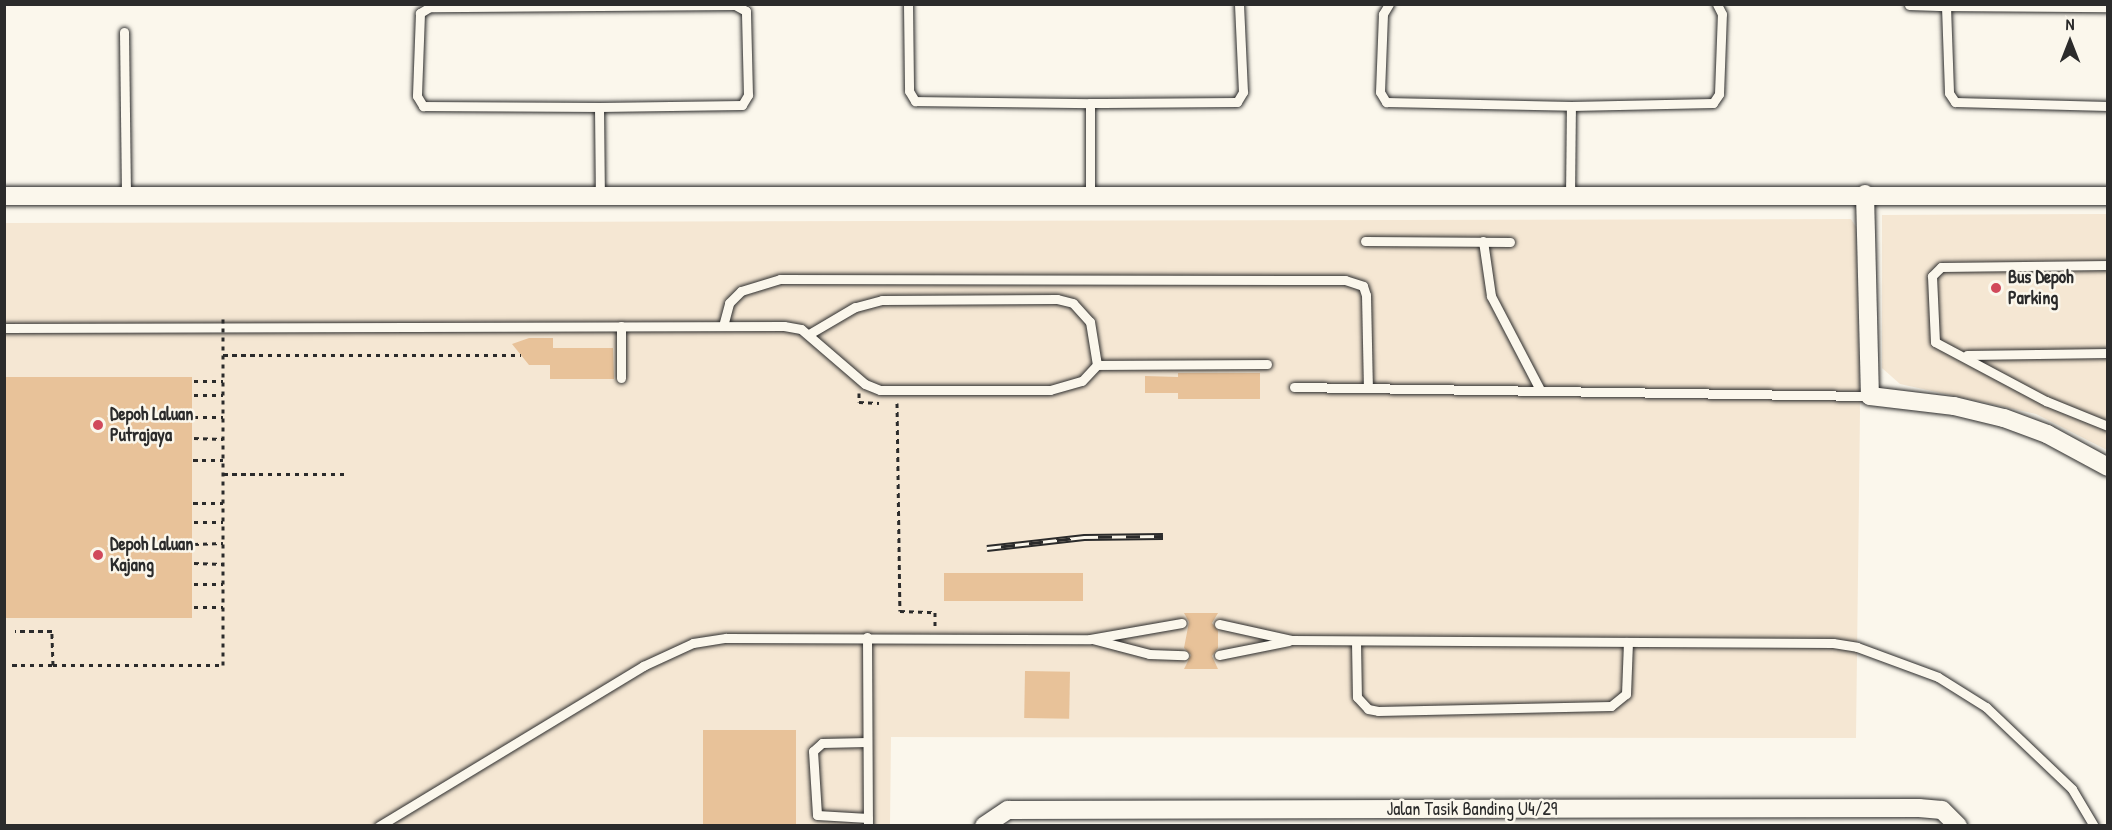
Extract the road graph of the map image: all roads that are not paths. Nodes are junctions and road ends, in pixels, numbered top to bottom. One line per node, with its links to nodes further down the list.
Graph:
1 (908, 4): 9 (lane)
2 (1239, 4): 9 (lane)
3 (1389, 4): 10 (lane)
4 (1718, 4): 10 (lane)
5 (1909, 5): 6 (lane)
6 (1946, 6): 7 (lane); 11 (lane)
7 (2108, 7)
8 (124, 33): 15 (lane)
9 (1090, 103): 19 (lane)
10 (1571, 106): 18 (lane)
11 (2108, 106)
12 (599, 107): 12 (lane); 17 (lane)
13 (1865, 194): 16 (street); 18 (street); 36 (street)
14 (4, 196): 15 (street)
15 (126, 196): 17 (street)
16 (2108, 196)
17 (600, 197): 19 (street)
18 (1570, 197): 19 (street)
19 (1090, 199)
20 (1365, 241): 21 (lane)
21 (1483, 242): 22 (lane); 35 (lane)
22 (1510, 242)
23 (2108, 265): 29 (lane)
24 (621, 326): 25 (lane); 26 (lane); 32 (lane)
25 (723, 326): 27 (lane); 34 (lane)
26 (4, 328)
27 (809, 334): 31 (lane); 31 (lane)
28 (2108, 353): 29 (lane)
29 (1965, 355): 37 (lane)
30 (1267, 364): 31 (lane)
31 (1097, 365)
32 (621, 378)
33 (1294, 387): 34 (lane)
34 (1368, 387): 35 (lane)
35 (1539, 388): 36 (lane)
36 (1870, 396): 38 (street)
37 (2108, 426)
38 (2108, 467)
39 (1182, 623): 42 (lane)
40 (1219, 624): 43 (lane)
41 (867, 637): 42 (lane); 48 (lane); 50 (lane)
42 (1090, 639): 46 (lane)
43 (1291, 640): 44 (lane); 47 (lane)
44 (1356, 642): 45 (lane); 45 (lane)
45 (1628, 642): 53 (lane)
46 (1184, 655)
47 (1219, 655)
48 (867, 742): 49 (lane); 49 (lane)
49 (868, 821)
50 (379, 825)
51 (984, 825): 52 (street, Jalan Tasik Banding U4/29)
52 (1958, 825)
53 (2094, 825)

